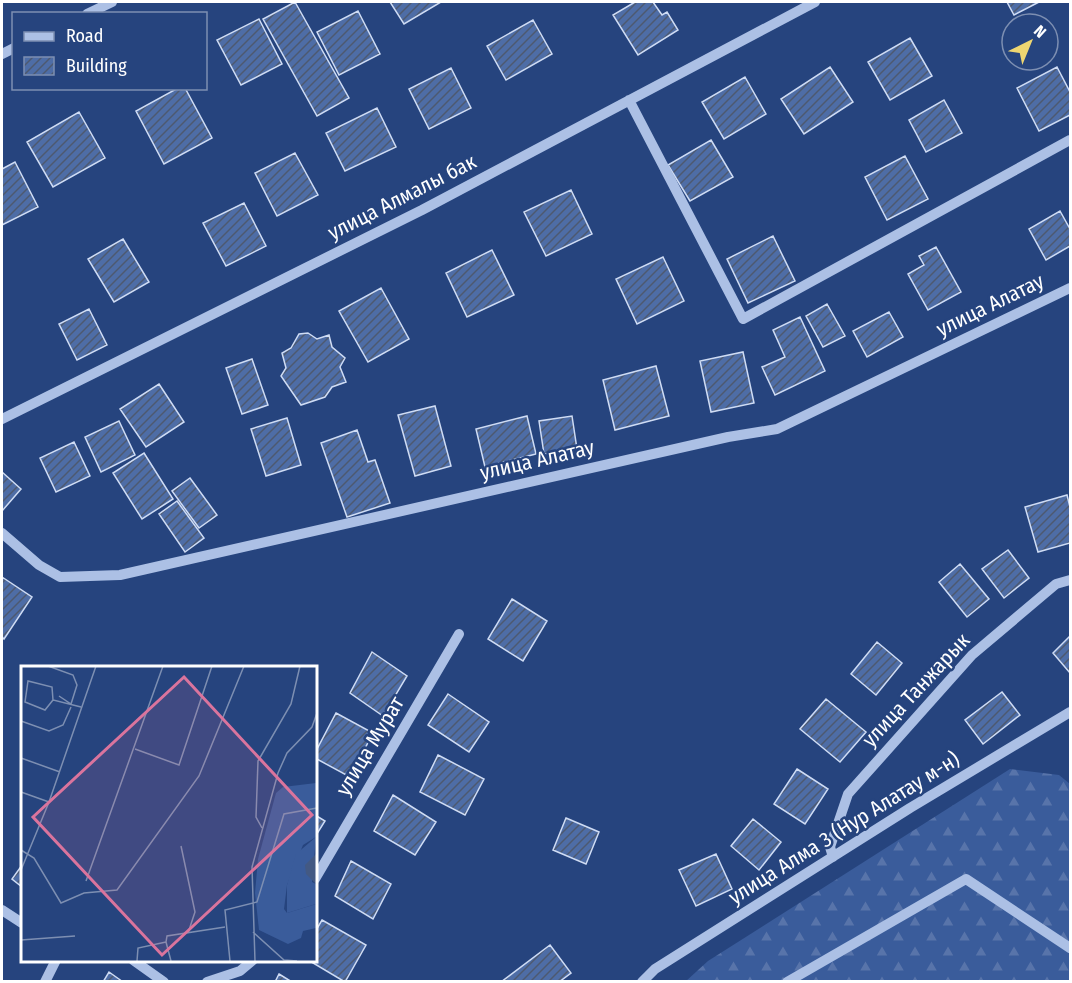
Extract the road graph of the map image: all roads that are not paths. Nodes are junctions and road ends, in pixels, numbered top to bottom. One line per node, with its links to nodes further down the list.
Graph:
1 (112, 2): 3 (street)
2 (815, 2): 4 (street, улица Алмалы бак)
3 (91, 12)
4 (629, 100): 5 (street); 7 (street, улица Алмалы бак)
5 (1071, 140)
6 (1071, 288): 8 (street, улица Алатау)
7 (2, 419)
8 (2, 533)
9 (1071, 579): 12 (street, улица Танжарык)
10 (459, 634): 13 (street, улица Мурат)
11 (1071, 712): 12 (street, улица Алма 3 (Нур Алатау м-н))
12 (833, 857): 23 (street, улица Алма 3 (Нур Алатау м-н))
13 (316, 877)
14 (2, 910): 15 (street)
15 (21, 922)
16 (1071, 948): 24 (street)
17 (55, 962): 20 (street)
18 (136, 962): 21 (street)
19 (250, 962): 22 (street)
20 (45, 981)
21 (164, 981)
22 (207, 981)
23 (642, 981)
24 (787, 981)

